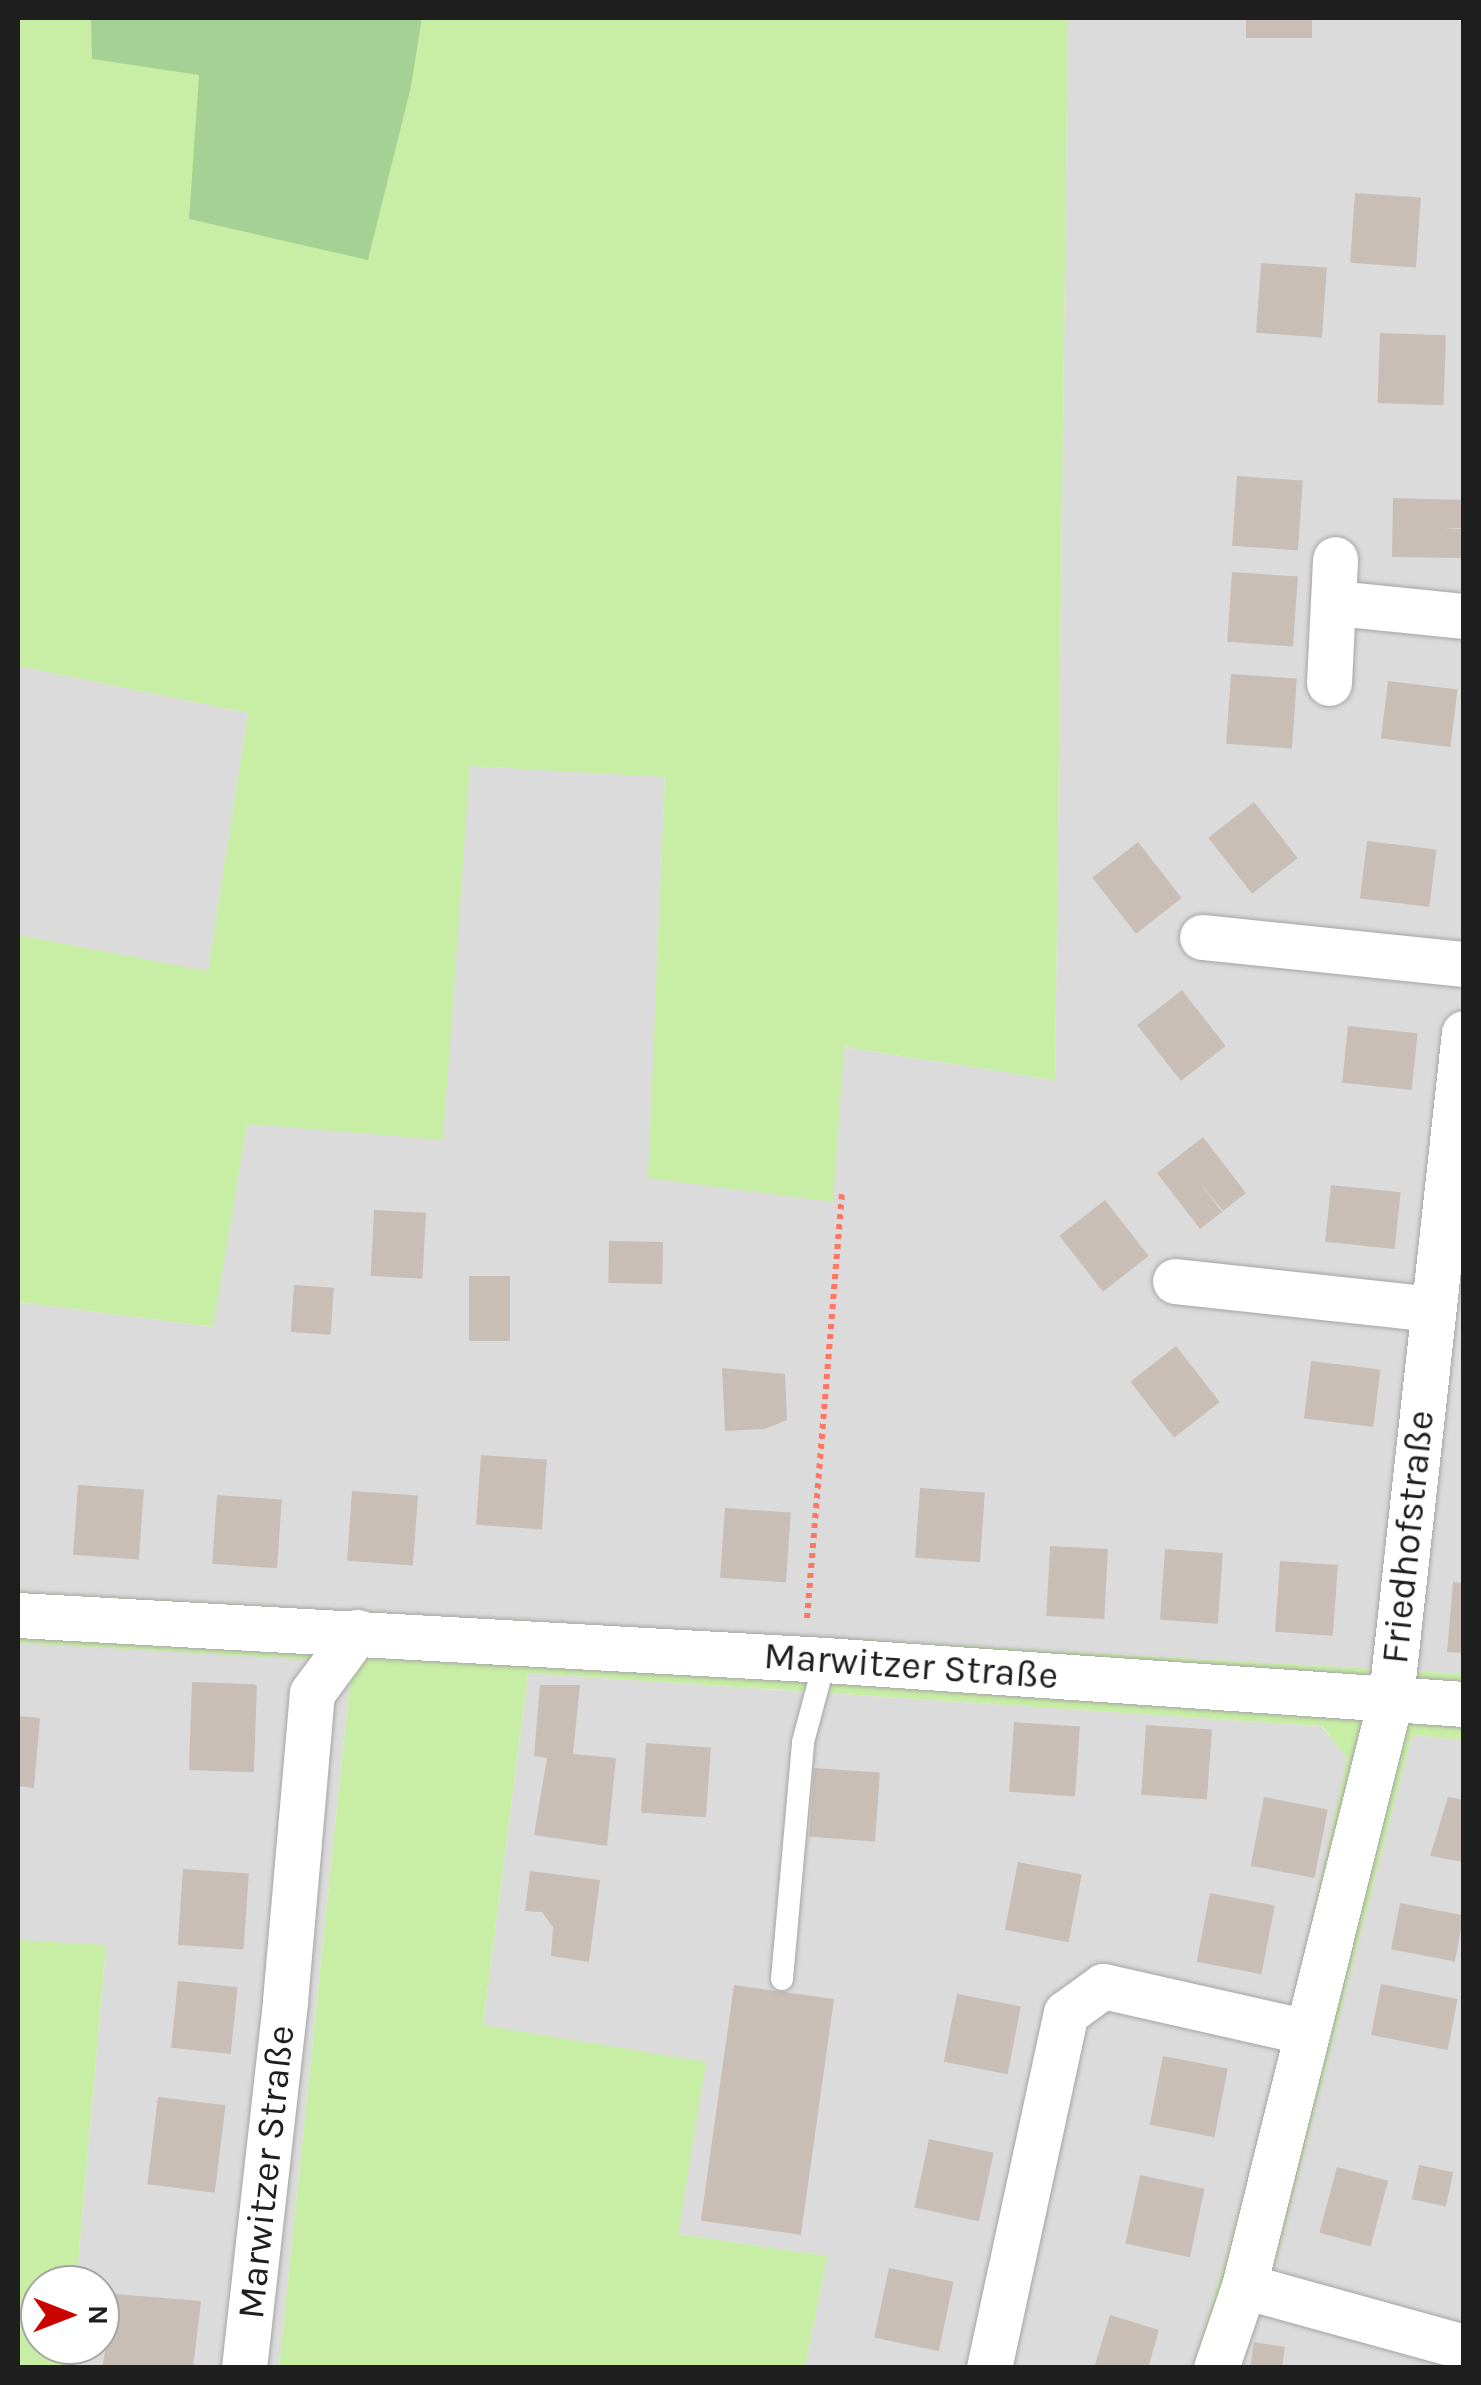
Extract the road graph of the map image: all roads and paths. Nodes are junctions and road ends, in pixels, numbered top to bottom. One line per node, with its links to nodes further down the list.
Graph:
1 (1335, 558): 2 (street)
2 (1335, 604): 3 (street); 4 (street)
3 (1464, 616)
4 (1329, 683)
5 (1202, 937): 6 (street)
6 (1464, 964)
7 (1464, 1033): 9 (street, Friedhofstraße)
8 (842, 1191): 14 (path)
9 (1451, 1254): 11 (street, Friedhofstraße)
10 (1175, 1281): 11 (street)
11 (1432, 1310): 15 (street, Friedhofstraße)
12 (18, 1616): 13 (street, Marwitzer Straße)
13 (358, 1632): 14 (street, Marwitzer Straße); 21 (street, Marwitzer Straße)
14 (814, 1660): 15 (street, Marwitzer Straße); 17 (lane)
15 (1391, 1698): 16 (street, Marwitzer Straße); 18 (street, Friedhofstraße)
16 (1464, 1704)
17 (782, 1978)
18 (1308, 2032): 19 (street, Friedhofstraße); 22 (street)
19 (1244, 2286): 20 (street); 23 (street, Friedhofstraße)
20 (1464, 2347)
21 (244, 2368)
22 (989, 2368)
23 (1216, 2368)

